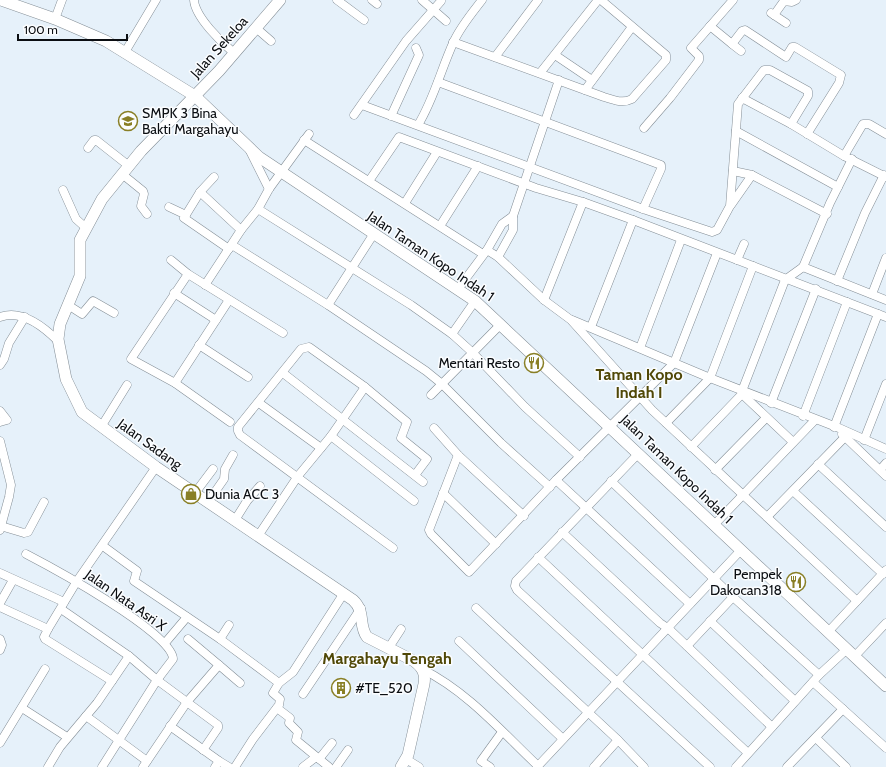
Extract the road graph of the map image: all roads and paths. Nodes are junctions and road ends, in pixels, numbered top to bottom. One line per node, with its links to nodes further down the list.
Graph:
1 (62, 0): 15 (street)
2 (156, 0): 27 (street)
3 (194, 0): 28 (street)
4 (280, 0): 21 (main road, Jalan Sekeloa)
5 (336, 0): 16 (street)
6 (422, 0): 14 (street)
7 (482, 0): 23 (street)
8 (538, 0): 30 (street)
9 (599, 0): 20 (street); 29 (street)
10 (731, 0): 19 (street)
11 (796, 0): 18 (street)
12 (8, 1): 15 (main road, Jalan Taman Kopo Indah 1)
13 (440, 1): 14 (street)
14 (432, 10): 17 (street); 38 (street)
15 (55, 19): 27 (main road, Jalan Taman Kopo Indah 1)
16 (364, 20)
17 (446, 22)
18 (786, 23)
19 (710, 26): 24 (street); 44 (street)
20 (632, 27): 33 (street); 35 (street)
21 (256, 28): 22 (street); 28 (main road, Jalan Sekeloa)
22 (271, 41)
23 (453, 42): 30 (street); 34 (street)
24 (732, 44): 26 (street); 46 (street)
25 (416, 48): 40 (street)
26 (741, 50)
27 (125, 52): 36 (main road, Jalan Taman Kopo Indah 1)
28 (234, 53): 36 (main road, Jalan Sekeloa)
29 (555, 55): 31 (street); 33 (street)
30 (495, 57): 31 (street)
31 (540, 73): 32 (street)
32 (559, 80): 35 (street); 41 (street)
33 (592, 80): 35 (street)
34 (438, 82): 41 (street); 43 (street)
35 (585, 90)
36 (195, 96): 48 (main road, Jalan Taman Kopo Indah 1); 54 (main road, Jalan Sadang)
37 (742, 98): 42 (street); 42 (street); 45 (street)
38 (362, 105): 39 (street); 40 (street)
39 (354, 115)
40 (391, 116): 43 (street)
41 (544, 120): 53 (street); 71 (street)
42 (791, 124): 46 (street)
43 (418, 125): 53 (street)
44 (644, 128)
45 (736, 131): 56 (street); 62 (street)
46 (807, 134): 51 (street)
47 (886, 134): 51 (street)
48 (248, 146): 55 (main road, Jalan Taman Kopo Indah 1); 63 (street)
49 (88, 148): 54 (street)
50 (437, 152): 52 (street); 60 (street); 67 (street)
51 (848, 158): 58 (street); 62 (street)
52 (478, 166): 61 (street); 77 (street)
53 (530, 166): 61 (street); 71 (street)
54 (125, 170): 72 (street); 78 (main road, Jalan Sadang)
55 (283, 171): 60 (street); 63 (street); 80 (main road, Jalan Taman Kopo Indah 1)
56 (733, 171): 57 (street); 68 (street)
57 (752, 175): 68 (street); 73 (street)
58 (885, 176): 95 (street)
59 (214, 177): 65 (street)
60 (369, 181): 67 (street)
61 (525, 183): 66 (street); 75 (street)
62 (838, 188): 73 (street)
63 (269, 189): 70 (street)
64 (63, 190): 78 (street)
65 (200, 192): 74 (street); 79 (street)
66 (583, 202): 76 (street); 102 (street)
67 (405, 203): 77 (street)
68 (730, 206): 71 (street)
69 (169, 207): 74 (street)
70 (258, 209): 79 (street); 92 (street)
71 (643, 209)
72 (147, 214)
73 (827, 214): 91 (street)
74 (186, 215): 83 (street)
75 (513, 216): 84 (street); 86 (street)
76 (634, 220): 81 (street); 116 (street)
77 (440, 226): 84 (street)
78 (85, 227): 106 (main road, Jalan Sadang)
79 (241, 230): 83 (street)
80 (373, 235): 92 (street); 97 (main road, Jalan Taman Kopo Indah 1)
81 (681, 240): 85 (street); 121 (street)
82 (744, 244): 89 (street)
83 (231, 247): 96 (street); 107 (street)
84 (485, 252): 86 (street); 97 (street)
85 (717, 253): 89 (street); 123 (street)
86 (498, 257): 102 (street)
87 (886, 258): 100 (street)
88 (171, 260): 93 (street)
89 (736, 260): 90 (street)
90 (753, 266): 94 (street); 127 (street)
91 (803, 267): 94 (street); 95 (street)
92 (352, 269): 107 (street); 118 (street)
93 (188, 274): 96 (street); 99 (street)
94 (785, 280): 98 (street); 133 (street)
95 (837, 281): 100 (street)
96 (205, 285): 101 (street)
97 (458, 289): 104 (main road, Jalan Taman Kopo Indah 1)
98 (816, 290): 105 (street); 137 (street)
99 (174, 293): 113 (street); 128 (street)
100 (872, 294): 103 (street)
101 (229, 300): 113 (street); 117 (street)
102 (544, 300): 114 (street)
103 (886, 300)
104 (474, 301): 115 (main road, Jalan Taman Kopo Indah 1); 118 (street)
105 (847, 302): 109 (street); 139 (street)
106 (68, 305): 108 (street); 119 (main road, Jalan Sadang)
107 (328, 305): 129 (street)
108 (114, 313)
109 (878, 314): 112 (street); 148 (street)
110 (0, 317): 111 (street)
111 (25, 317): 119 (street); 124 (street)
112 (886, 317)
113 (216, 320): 120 (street)
114 (571, 320): 116 (street); 135 (street)
115 (501, 324): 122 (street); 146 (main road, Jalan Taman Kopo Indah 1)
116 (591, 327): 121 (street)
117 (283, 333)
118 (452, 334): 122 (street)
119 (58, 341): 147 (main road, Jalan Sadang)
120 (199, 345): 126 (street); 128 (street)
121 (640, 348): 123 (street)
122 (473, 353): 129 (street); 161 (street)
123 (674, 363): 127 (street); 135 (street)
124 (0, 365)
125 (283, 373): 132 (street); 136 (street); 141 (street)
126 (248, 377)
127 (710, 378): 133 (street); 145 (street)
128 (175, 383): 144 (street)
129 (442, 384): 134 (street); 174 (street)
130 (886, 384): 152 (street)
131 (127, 385): 147 (street)
132 (365, 387): 141 (street); 168 (street)
133 (742, 392): 137 (street); 140 (street); 155 (street)
134 (431, 395)
135 (639, 396): 145 (street); 146 (street)
136 (259, 403): 156 (street); 169 (street)
137 (771, 403): 139 (street)
138 (0, 411): 143 (street)
139 (803, 416): 142 (street)
140 (766, 418): 154 (street); 166 (street)
141 (343, 419): 150 (street); 168 (street)
142 (815, 420): 148 (street); 154 (street)
143 (0, 422)
144 (230, 422)
145 (666, 423): 155 (street)
146 (610, 426): 158 (main road, Jalan Taman Kopo Indah 1); 161 (street)
147 (101, 427): 164 (main road, Jalan Sadang)
148 (836, 427): 151 (street); 152 (street)
149 (434, 428): 160 (street)
150 (331, 436): 156 (street); 179 (street)
151 (845, 437): 163 (street); 167 (street)
152 (864, 440): 157 (street)
153 (0, 441): 188 (street)
154 (793, 442): 178 (street)
155 (691, 447): 166 (street)
156 (321, 448): 169 (street)
157 (886, 449)
158 (638, 454): 171 (street); 186 (main road, Jalan Taman Kopo Indah 1)
159 (233, 455): 181 (street)
160 (458, 455): 177 (street); 183 (street)
161 (580, 457): 170 (street)
162 (886, 463): 167 (street)
163 (818, 464): 175 (street); 187 (street)
164 (156, 467): 176 (main road, Jalan Sadang); 192 (street)
165 (213, 469): 176 (street)
166 (715, 470): 178 (street)
167 (883, 473)
168 (415, 475): 172 (street)
169 (298, 476): 190 (street); 193 (street)
170 (556, 480): 174 (street); 182 (street)
171 (611, 481): 182 (street); 199 (street)
172 (423, 482)
173 (260, 486): 185 (street)
174 (550, 487): 183 (street)
175 (793, 491): 184 (street); 197 (street)
176 (195, 493): 181 (main road, Jalan Sadang)
177 (443, 493): 191 (street); 191 (street)
178 (742, 495): 184 (street); 186 (street)
179 (414, 501)
180 (44, 502): 188 (street)
181 (208, 502): 185 (main road, Jalan Sadang)
182 (586, 509): 189 (street); 206 (street)
183 (524, 516): 191 (street)
184 (767, 517): 204 (street)
185 (235, 520): 190 (main road, Jalan Sadang)
186 (714, 525): 194 (main road, Jalan Taman Kopo Indah 1)
187 (886, 527)
188 (1, 528)
189 (562, 532): 196 (street); 216 (street)
190 (258, 536): 202 (main road, Jalan Sadang)
191 (496, 544)
192 (103, 546): 201 (street); 211 (street)
193 (393, 548)
194 (741, 550): 199 (street); 218 (main road, Jalan Taman Kopo Indah 1)
195 (26, 554): 201 (street, Jalan Nata Asri X)
196 (538, 557): 228 (street); 239 (street)
197 (884, 572): 204 (street)
198 (0, 573): 200 (street)
199 (714, 578): 203 (street); 206 (street)
200 (13, 580): 205 (street); 207 (street)
201 (77, 582): 207 (street); 223 (street, Jalan Nata Asri X)
202 (344, 593): 209 (main road, Jalan Sadang); 238 (street)
203 (733, 597): 212 (street); 233 (street)
204 (857, 601): 218 (street)
205 (0, 603)
206 (690, 604): 216 (street)
207 (62, 606): 217 (street); 229 (street)
208 (0, 607): 217 (street)
209 (360, 608): 225 (main road); 241 (street)
210 (476, 608): 247 (street)
211 (187, 617): 221 (street); 223 (street)
212 (710, 621): 224 (street); 242 (street)
213 (229, 625): 221 (street)
214 (885, 626): 227 (street)
215 (401, 628): 225 (street)
216 (668, 628): 224 (street); 228 (street)
217 (48, 629): 235 (street)
218 (828, 632): 227 (main road, Jalan Taman Kopo Indah 1)
219 (0, 639): 226 (street)
220 (188, 639): 230 (street)
221 (220, 639): 238 (street)
222 (460, 641): 255 (street)
223 (165, 643): 234 (street, Jalan Nata Asri X)
224 (687, 646): 250 (street)
225 (388, 649): 232 (main road)
226 (0, 650)
227 (850, 653): 233 (street); 240 (main road, Jalan Taman Kopo Indah 1)
228 (644, 655): 239 (street); 262 (street)
229 (129, 656): 234 (street); 235 (street)
230 (219, 665): 237 (street); 243 (street)
231 (45, 669): 244 (street)
232 (422, 670): 251 (street); 266 (main road)
233 (819, 675): 236 (street)
234 (157, 680): 243 (street); 254 (street, Jalan Nata Asri X)
235 (112, 681): 248 (street)
236 (813, 682): 242 (street); 246 (street)
237 (240, 683)
238 (279, 683): 245 (street)
239 (618, 683): 247 (street); 281 (street)
240 (886, 686)
241 (303, 694)
242 (795, 701): 250 (street)
243 (187, 702): 249 (street); 260 (street)
244 (22, 708): 252 (street); 257 (street)
245 (277, 708): 264 (street); 273 (street)
246 (843, 709): 253 (street); 259 (street)
247 (588, 713): 255 (street); 256 (street)
248 (86, 716): 252 (street); 254 (street)
249 (170, 726): 260 (street); 268 (street)
250 (772, 727): 262 (street)
251 (502, 732): 265 (street); 269 (street)
252 (67, 737): 270 (street)
253 (816, 738): 283 (street); 284 (street)
254 (119, 739): 268 (street); 271 (street, Jalan Nata Asri X)
255 (563, 739): 269 (street)
256 (618, 740): 279 (street); 280 (street)
257 (0, 743)
258 (332, 743): 264 (street)
259 (886, 748)
260 (203, 750): 267 (street)
261 (348, 750): 276 (street)
262 (748, 753): 282 (street)
263 (475, 754): 265 (street)
264 (318, 758): 274 (street); 275 (street)
265 (481, 761): 278 (street)
266 (403, 763): 277 (street)
267 (217, 764): 272 (street)
268 (146, 765)
269 (537, 766)
270 (48, 767)
271 (102, 767)
272 (228, 767)
273 (235, 767)
274 (303, 767)
275 (329, 767)
276 (336, 767)
277 (418, 767)
278 (490, 767)
279 (594, 767)
280 (644, 767)
281 (710, 767)
282 (736, 767)
283 (787, 767)
284 (846, 767)

